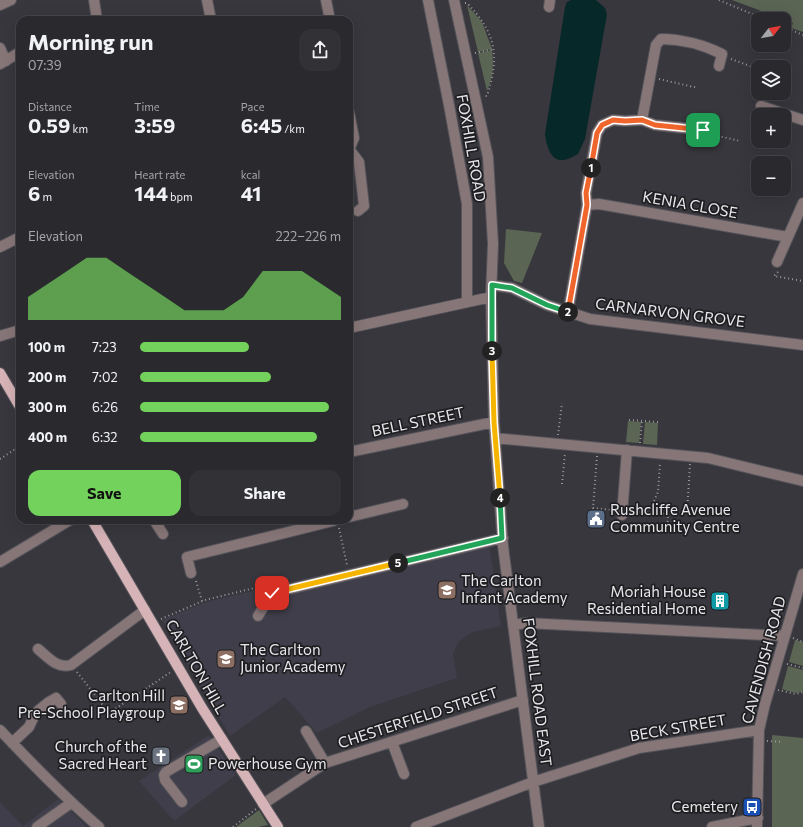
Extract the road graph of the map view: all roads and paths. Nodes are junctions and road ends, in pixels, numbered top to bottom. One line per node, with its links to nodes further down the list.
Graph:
1 (11, 0): 8 (street)
2 (94, 0): 10 (street)
3 (207, 0): 11 (street)
4 (326, 0): 12 (street)
5 (428, 0): 41 (street, FOXHILL ROAD)
6 (719, 0): 9 (path)
7 (455, 2): 16 (path); 18 (street, FOXHILL ROAD EAST)
8 (0, 6)
9 (751, 14)
10 (96, 16)
11 (210, 16)
12 (329, 16)
13 (791, 31): 14 (path)
14 (803, 36)
15 (0, 48): 20 (street)
16 (494, 49): 18 (path); 24 (path)
17 (16, 54): 20 (street)
18 (467, 55): 24 (street, FOXHILL ROAD EAST)
19 (720, 61): 21 (path); 22 (street)
20 (3, 62)
21 (751, 68)
22 (650, 77): 23 (path); 26 (street)
23 (698, 88)
24 (476, 98): 39 (street, FOXHILL ROAD EAST)
25 (761, 106): 27 (street)
26 (642, 120): 28 (street); 32 (street)
27 (803, 120)
28 (703, 130): 29 (path)
29 (740, 141)
30 (353, 155): 33 (street)
31 (803, 204): 34 (street)
32 (587, 205): 34 (street, KENIA CLOSE); 42 (street)
33 (358, 211)
34 (788, 237): 37 (street)
35 (16, 238): 36 (street)
36 (0, 247)
37 (777, 262): 38 (path)
38 (803, 281)
39 (492, 285): 40 (street, FOXHILL ROAD EAST); 42 (street, CARNARVON GROVE)
40 (491, 297): 41 (street); 52 (street, FOXHILL ROAD EAST)
41 (468, 302): 43 (street)
42 (568, 312): 46 (street, CARNARVON GROVE)
43 (353, 327)
44 (16, 331): 45 (street)
45 (0, 336)
46 (803, 345)
47 (0, 373): 48 (main road)
48 (16, 400)
49 (562, 403): 55 (path)
50 (628, 420): 51 (path)
51 (642, 421): 53 (path); 59 (path)
52 (494, 422): 54 (street, FOXHILL ROAD EAST); 58 (street, BELL STREET)
53 (658, 422)
54 (495, 438): 55 (street); 76 (street, FOXHILL ROAD EAST)
55 (562, 444): 57 (street); 64 (path)
56 (16, 449): 62 (path)
57 (627, 450): 59 (street); 68 (street)
58 (353, 451)
59 (639, 451): 60 (street)
60 (660, 453): 61 (street); 66 (path)
61 (690, 456): 63 (street); 67 (path)
62 (0, 459)
63 (803, 481)
64 (562, 484)
65 (403, 504): 69 (street)
66 (654, 513)
67 (686, 513)
68 (622, 515)
69 (353, 516)
70 (63, 524): 77 (street)
71 (94, 524): 83 (main road, CARLTON HILL)
72 (157, 524): 75 (street)
73 (318, 524): 79 (street)
74 (339, 524): 78 (path)
75 (163, 534)
76 (502, 538): 84 (street); 85 (street, FOXHILL ROAD EAST)
77 (0, 562)
78 (348, 566)
79 (191, 573): 82 (path)
80 (803, 574): 81 (street, CAVENDISH ROAD)
81 (800, 596): 86 (street, CAVENDISH ROAD)
82 (202, 601)
83 (145, 610): 89 (street); 90 (main road, CARLTON HILL)
84 (258, 616)
85 (512, 625): 86 (street); 94 (street, FOXHILL ROAD EAST)
86 (785, 636): 88 (street, CAVENDISH ROAD)
87 (38, 648): 89 (street)
88 (777, 661): 91 (path); 92 (street, CAVENDISH ROAD)
89 (71, 665): 90 (path)
90 (179, 667): 99 (main road, CARLTON HILL)
91 (803, 668)
92 (770, 688): 93 (path); 97 (street, CAVENDISH ROAD)
93 (803, 692)
94 (523, 700): 101 (street, CHESTERFIELD STREET); 106 (street, FOXHILL ROAD EAST)
95 (61, 704): 103 (street)
96 (0, 730): 103 (street)
97 (759, 730): 106 (street, BECK STREET); 110 (street, CAVENDISH ROAD)
98 (306, 731): 104 (street)
99 (222, 739): 107 (street); 109 (main road, CARLTON HILL)
100 (772, 741): 102 (path)
101 (392, 742): 104 (street, CHESTERFIELD STREET); 105 (street)
102 (782, 742)
103 (12, 743): 108 (street)
104 (325, 763): 109 (street, CHESTERFIELD STREET)
105 (404, 774)
106 (533, 782): 115 (street, BECK STREET); 116 (street, FOXHILL ROAD EAST)
107 (182, 802)
108 (71, 803): 111 (street); 112 (street)
109 (263, 804): 113 (path); 114 (main road, CARLTON HILL)
110 (758, 822): 117 (street)
111 (37, 827)
112 (98, 827)
113 (234, 827)
114 (278, 827)
115 (416, 827)
116 (539, 827)
117 (712, 827)

